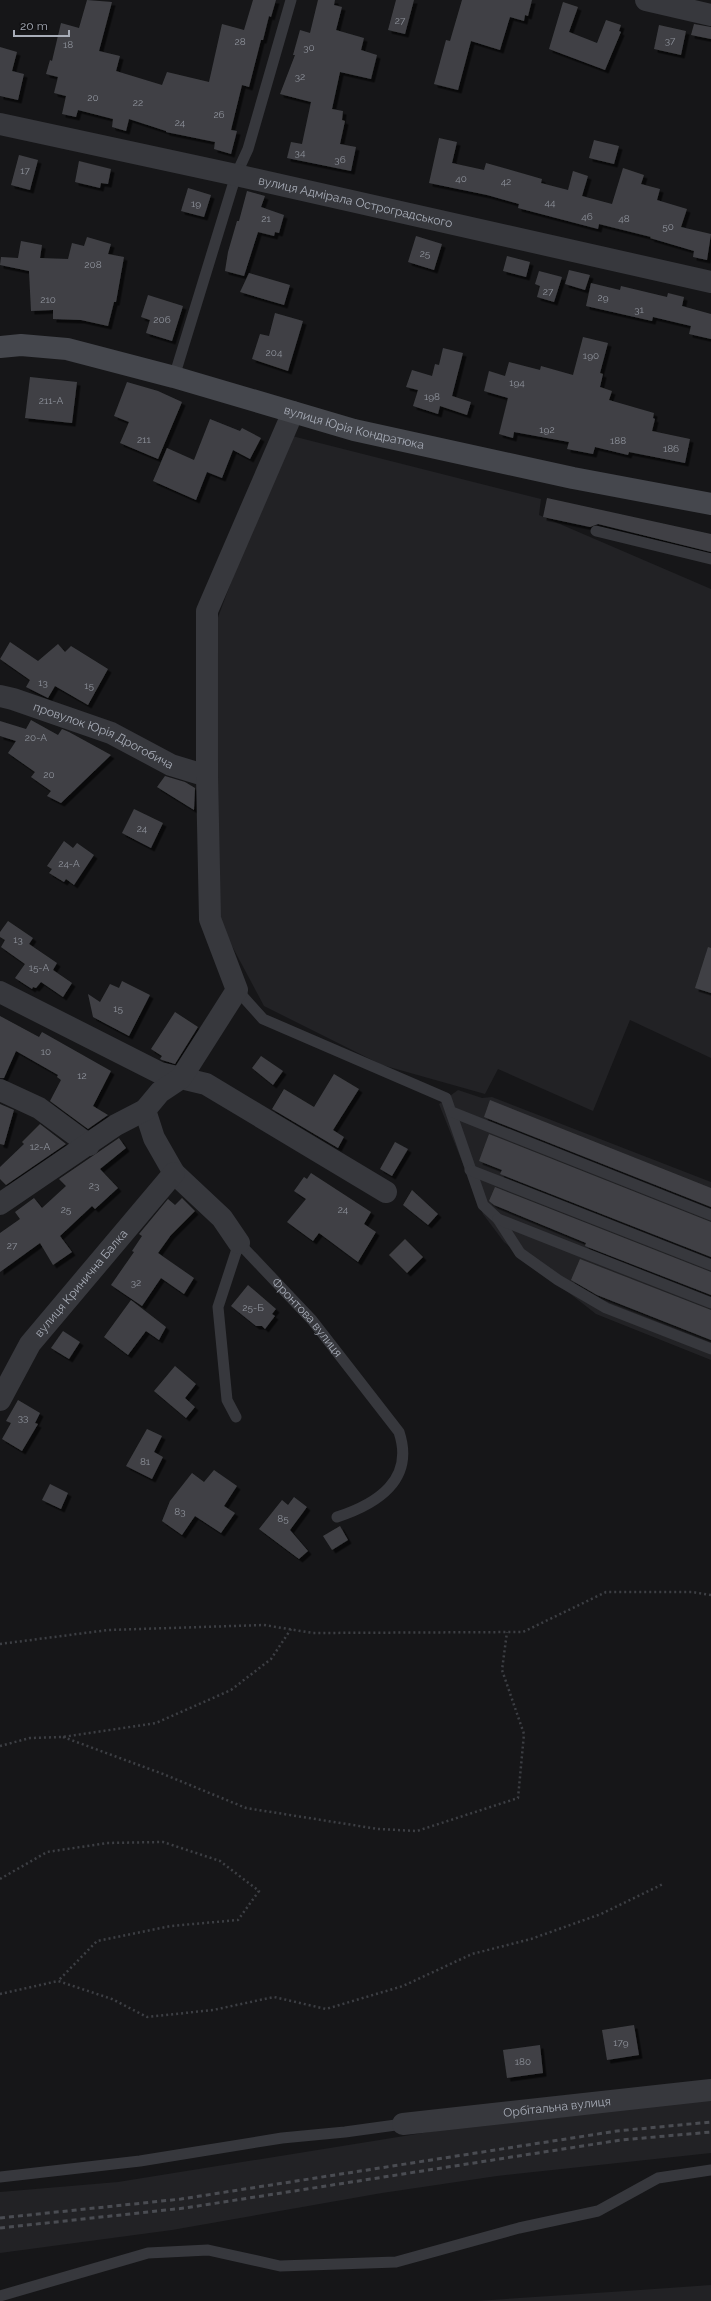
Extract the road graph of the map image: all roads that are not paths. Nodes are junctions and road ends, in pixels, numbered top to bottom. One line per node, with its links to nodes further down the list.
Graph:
1 (291, 0): 5 (lane)
2 (646, 0): 3 (street)
3 (711, 15)
4 (0, 124): 5 (street, вулиця Адмірала Остроградського)
5 (236, 175): 6 (street, вулиця Адмірала Остроградського); 8 (lane)
6 (711, 282)
7 (0, 347): 8 (street, вулиця Юрія Кондратюка)
8 (174, 377): 9 (street, вулиця Юрія Кондратюка)
9 (293, 412): 10 (street, вулиця Юрія Кондратюка); 14 (street)
10 (711, 504)
11 (596, 531): 12 (lane)
12 (711, 559)
13 (0, 696): 14 (street, провулок Юрія Дрогобича)
14 (207, 776): 15 (street)
15 (237, 990): 17 (street); 20 (lane)
16 (0, 992): 17 (street)
17 (181, 1078): 19 (street); 24 (street)
18 (0, 1090): 21 (street)
19 (145, 1110): 21 (street); 23 (street, Фронтова вулиця)
20 (452, 1112): 22 (lane); 26 (lane)
21 (89, 1145): 25 (street)
22 (470, 1170): 27 (lane); 29 (lane)
23 (174, 1173): 28 (street, Фронтова вулиця); 32 (street, вулиця Кринична Балка)
24 (386, 1192)
25 (0, 1204)
26 (711, 1215)
27 (498, 1219): 30 (lane); 31 (lane)
28 (239, 1243): 33 (lane); 34 (lane, Фронтова вулиця)
29 (711, 1265)
30 (711, 1303)
31 (711, 1349)
32 (0, 1400)
33 (236, 1417)
34 (338, 1517)
35 (711, 2090): 36 (street, Орбітальна вулиця)
36 (403, 2124): 38 (lane)
37 (711, 2170): 39 (lane)
38 (0, 2177)
39 (0, 2296)

